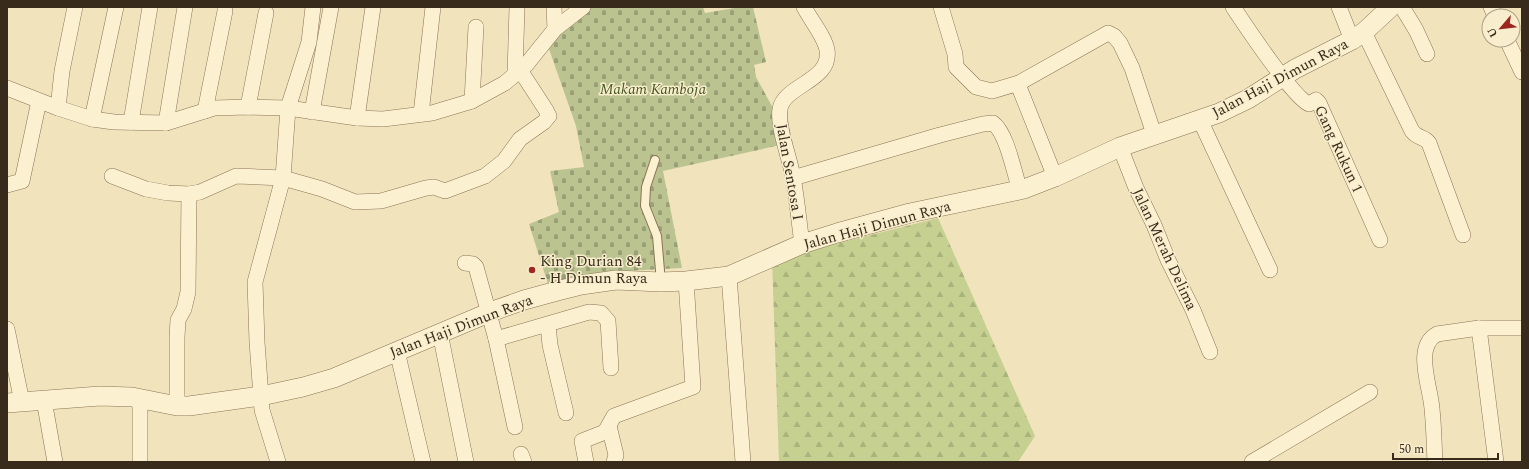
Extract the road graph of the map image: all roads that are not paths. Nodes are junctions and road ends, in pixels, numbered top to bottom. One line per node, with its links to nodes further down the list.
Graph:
1 (75, 7): 33 (street)
2 (116, 7): 39 (street)
3 (150, 7): 41 (street)
4 (185, 7): 42 (street)
5 (313, 7): 34 (street)
6 (331, 7): 36 (street)
7 (373, 7): 38 (street)
8 (433, 7): 37 (street)
9 (517, 7): 25 (street)
10 (554, 7): 21 (street)
11 (583, 7): 21 (street)
12 (804, 7): 49 (street, Jalan Sentosa I)
13 (941, 7): 28 (street)
14 (1232, 7): 27 (street)
15 (1339, 7): 22 (street)
16 (1392, 7): 22 (street, Jalan Haji Dimun Raya)
17 (1402, 7): 24 (street)
18 (225, 10): 35 (street)
19 (266, 13): 32 (street)
20 (476, 27): 31 (street)
21 (555, 29): 25 (street)
22 (1358, 36): 27 (street, Jalan Haji Dimun Raya); 53 (street)
23 (1511, 48): 26 (street)
24 (1427, 54)
25 (518, 72): 31 (street); 48 (street)
26 (1522, 72)
27 (1283, 77): 40 (street, Jalan Haji Dimun Raya); 54 (street, Gang Rukun 1)
28 (1019, 83): 43 (street); 47 (street)
29 (7, 88): 30 (street)
30 (39, 101): 33 (street); 50 (street)
31 (472, 101): 37 (street)
32 (248, 107): 34 (street); 35 (street)
33 (58, 108): 39 (street)
34 (288, 108): 36 (street); 48 (street)
35 (205, 111): 42 (street)
36 (312, 112): 38 (street)
37 (421, 114): 38 (street)
38 (357, 118)
39 (92, 119): 41 (street)
40 (1200, 120): 43 (street, Jalan Haji Dimun Raya); 57 (street)
41 (131, 122): 42 (street)
42 (166, 123)
43 (1154, 134): 44 (street, Jalan Haji Dimun Raya)
44 (1120, 147): 47 (street, Jalan Haji Dimun Raya); 69 (street, Jalan Merah Delima)
45 (655, 160): 60 (lane)
46 (112, 176): 52 (street)
47 (1055, 177): 51 (street, Jalan Haji Dimun Raya)
48 (283, 178): 52 (street); 72 (street)
49 (793, 178): 51 (street); 55 (street, Jalan Sentosa I)
50 (7, 185)
51 (1020, 190): 55 (street, Jalan Haji Dimun Raya)
52 (189, 194): 76 (street)
53 (1463, 234)
54 (1380, 240)
55 (802, 244): 58 (street, Jalan Haji Dimun Raya)
56 (465, 262): 61 (street)
57 (1270, 270)
58 (729, 276): 59 (street, Jalan Haji Dimun Raya); 87 (street)
59 (686, 281): 60 (street, Jalan Haji Dimun Raya); 78 (street)
60 (661, 282): 61 (street, Jalan Haji Dimun Raya)
61 (488, 313): 66 (street, Jalan Haji Dimun Raya); 67 (street)
62 (548, 325): 67 (street); 70 (street); 77 (street)
63 (1479, 328): 64 (street); 89 (street); 90 (street)
64 (1522, 328)
65 (7, 329): 75 (street)
66 (440, 333): 68 (street, Jalan Haji Dimun Raya); 84 (street)
67 (496, 339): 79 (street)
68 (397, 350): 72 (street, Jalan Haji Dimun Raya); 83 (street)
69 (1210, 352)
70 (611, 368)
71 (1370, 392): 88 (street)
72 (261, 396): 76 (street, Jalan Haji Dimun Raya); 82 (street)
73 (140, 399): 74 (street, Jalan Haji Dimun Raya); 76 (street, Jalan Haji Dimun Raya); 81 (street)
74 (44, 400): 75 (street, Jalan Haji Dimun Raya); 80 (street)
75 (14, 402)
76 (177, 406)
77 (566, 413)
78 (608, 426): 85 (street); 86 (street)
79 (515, 427)
80 (55, 462)
81 (140, 462)
82 (278, 462)
83 (423, 462)
84 (466, 462)
85 (586, 462)
86 (614, 462)
87 (743, 462)
88 (1252, 462)
89 (1435, 462)
90 (1496, 462)

